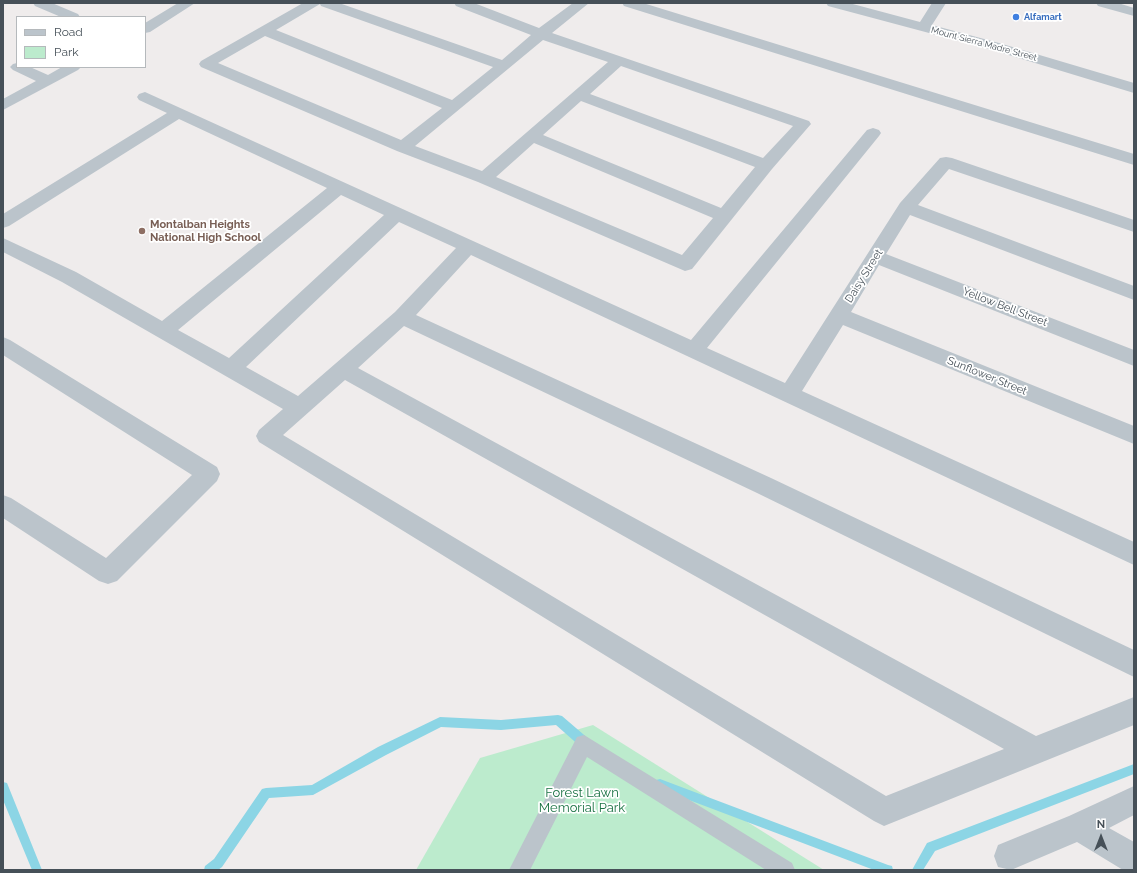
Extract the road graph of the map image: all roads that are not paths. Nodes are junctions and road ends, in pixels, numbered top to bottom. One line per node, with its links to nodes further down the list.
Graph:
1 (40, 3): 12 (street)
2 (188, 3): 13 (street)
3 (313, 3): 15 (street)
4 (326, 3): 20 (street)
5 (461, 3): 16 (street)
6 (582, 3): 16 (street)
7 (629, 3): 33 (street)
8 (833, 3): 14 (street, Mount Sierra Madre Street)
9 (939, 3): 14 (street)
10 (1102, 3): 11 (street)
11 (1134, 12)
12 (71, 16)
13 (146, 28)
14 (923, 28): 24 (street, Mount Sierra Madre Street)
15 (263, 30): 28 (street); 32 (street)
16 (541, 34): 18 (street); 20 (street)
17 (3, 60): 19 (street)
18 (618, 61): 25 (street); 34 (street)
19 (16, 66)
20 (504, 66): 28 (street)
21 (20, 68): 23 (street)
22 (71, 68): 23 (street)
23 (47, 80): 27 (street)
24 (1134, 88)
25 (579, 95): 31 (street); 34 (street)
26 (145, 97): 29 (street)
27 (3, 105)
28 (452, 106): 32 (street)
29 (178, 113): 36 (street); 40 (street)
30 (873, 133): 50 (street)
31 (532, 136): 35 (street); 39 (street)
32 (403, 147): 35 (street)
33 (1134, 160)
34 (766, 165): 39 (street)
35 (484, 178): 39 (street)
36 (339, 187): 38 (street); 48 (street)
37 (906, 207): 41 (street, Daisy Street); 44 (street, Daisy Street); 45 (street)
38 (396, 214): 43 (street); 52 (street)
39 (725, 216)
40 (3, 222)
41 (1134, 226)
42 (3, 244): 48 (street)
43 (468, 247): 47 (street); 50 (street)
44 (876, 257): 46 (street, Daisy Street); 51 (street, Yellow Bell Street)
45 (1134, 293)
46 (840, 316): 54 (street, Daisy Street); 56 (street, Sunflower Street)
47 (402, 317): 53 (street); 59 (street)
48 (163, 331): 52 (street)
49 (3, 345): 57 (street)
50 (694, 350): 54 (street)
51 (1134, 358)
52 (231, 369): 55 (street)
53 (344, 369): 55 (street); 61 (street)
54 (790, 396): 58 (street)
55 (300, 408): 61 (street)
56 (1134, 435)
57 (3, 505)
58 (1134, 554)
59 (1134, 664)
60 (1134, 711): 61 (street)
61 (1035, 750)
62 (1134, 800): 63 (street)
63 (1079, 827): 64 (street); 65 (street)
64 (1009, 856)
65 (1134, 859)
66 (519, 870): 67 (lane)
67 (785, 870)

